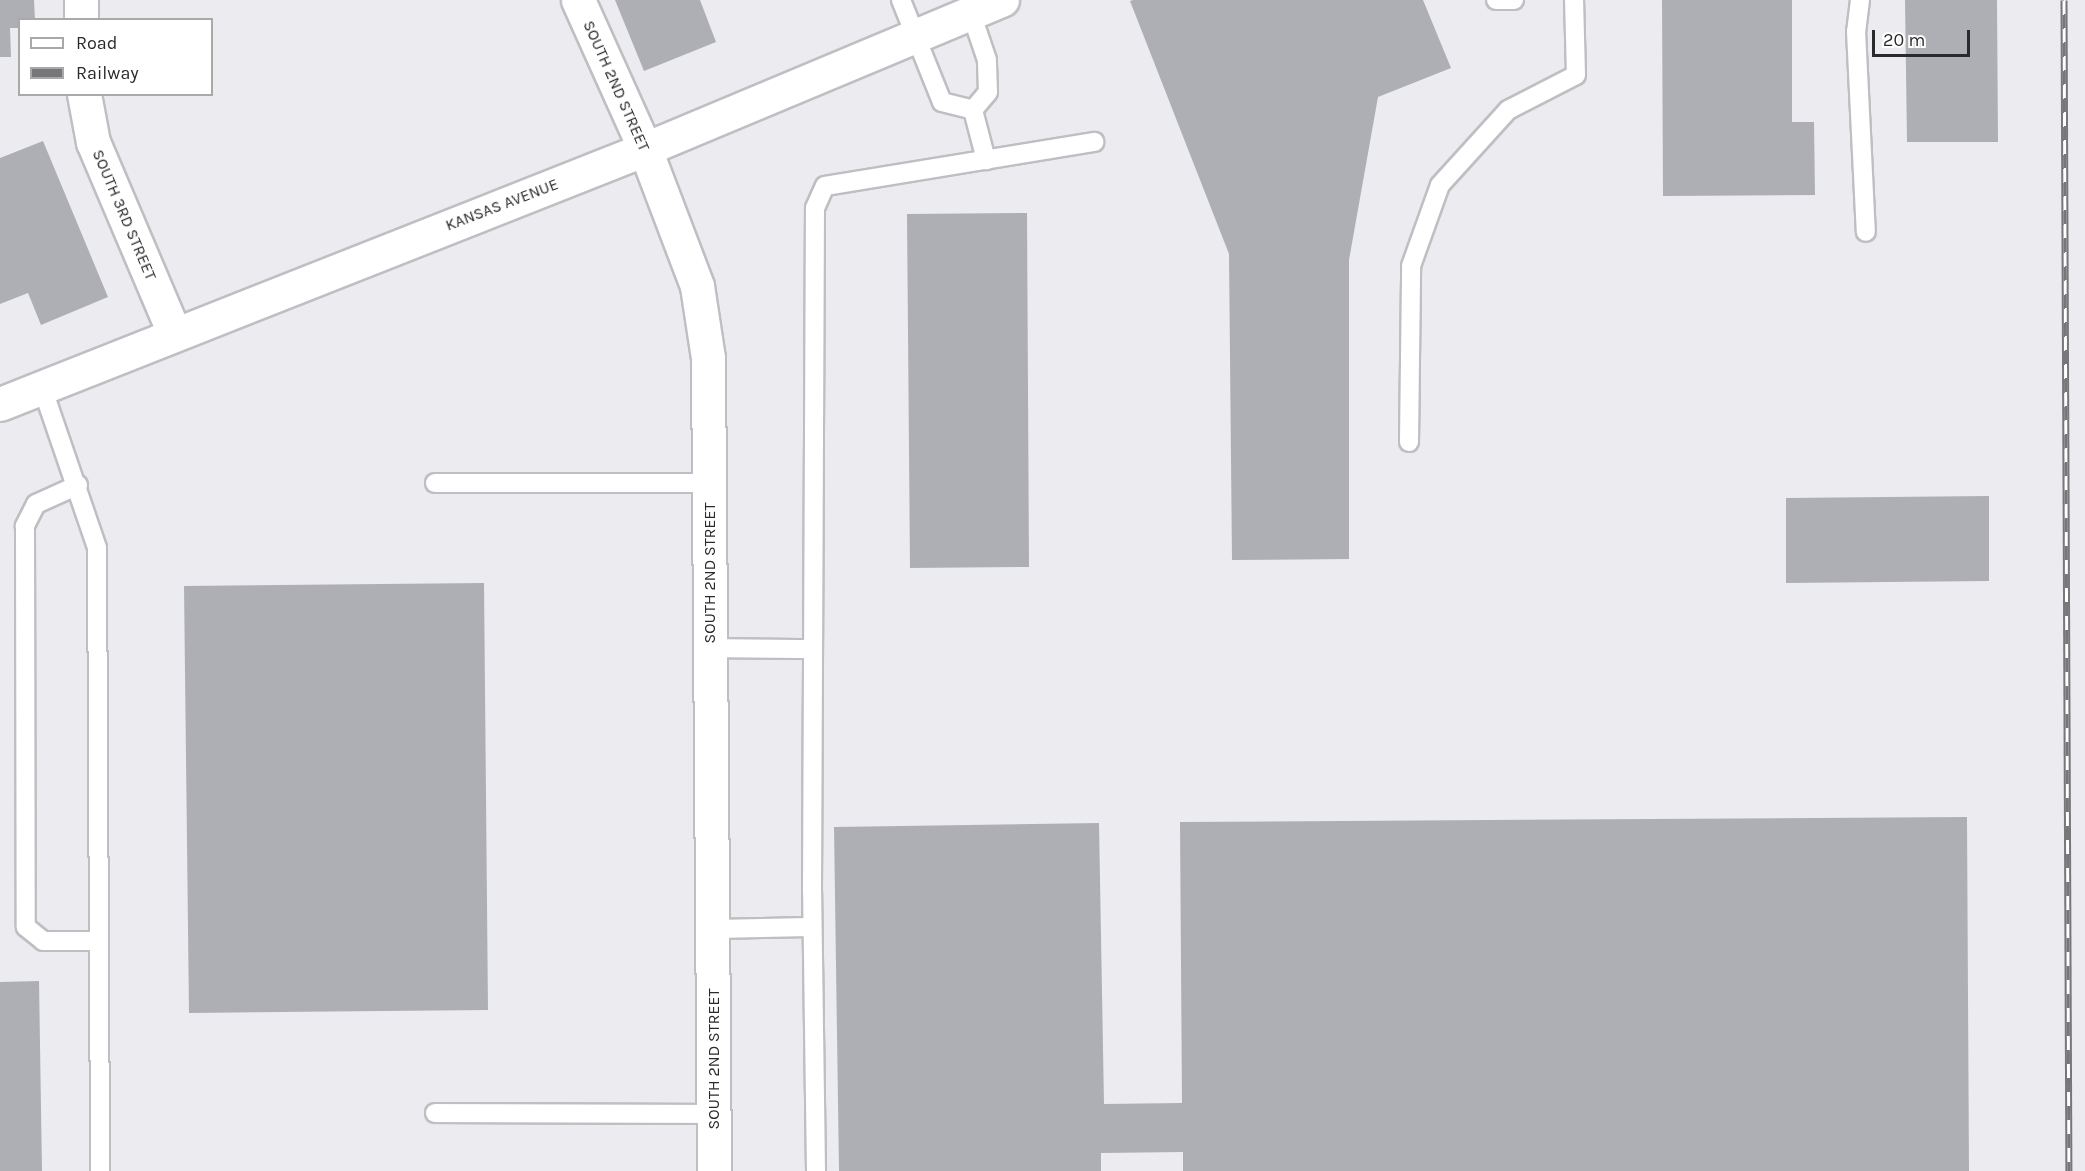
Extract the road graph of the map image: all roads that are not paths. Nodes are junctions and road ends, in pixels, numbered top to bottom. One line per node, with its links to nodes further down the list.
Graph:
1 (81, 0): 10 (street)
2 (578, 0): 15 (street, SOUTH 2ND STREET)
3 (901, 0): 11 (lane)
4 (1002, 0): 9 (street, KANSAS AVENUE)
5 (1496, 0): 6 (lane)
6 (1514, 0)
7 (1574, 0): 21 (lane)
8 (1860, 0): 17 (lane)
9 (971, 13): 11 (street, KANSAS AVENUE); 13 (lane)
10 (81, 18)
11 (914, 36): 13 (lane); 15 (street, KANSAS AVENUE)
12 (84, 96): 18 (street, SOUTH 3RD STREET)
13 (973, 110): 16 (lane)
14 (1094, 142): 16 (lane)
15 (645, 149): 18 (street, KANSAS AVENUE); 23 (street, SOUTH 2ND STREET)
16 (986, 160): 26 (lane)
17 (1866, 232)
18 (174, 333): 19 (street, KANSAS AVENUE)
19 (42, 387): 20 (street, KANSAS AVENUE); 24 (lane)
20 (0, 404)
21 (1409, 442)
22 (435, 483): 23 (lane)
23 (709, 483): 25 (street, SOUTH 2ND STREET)
24 (78, 485): 29 (lane); 29 (lane)
25 (711, 648): 26 (lane); 28 (street, SOUTH 2ND STREET)
26 (813, 650): 27 (lane)
27 (812, 927): 28 (lane); 34 (lane)
28 (713, 929): 31 (street, SOUTH 2ND STREET)
29 (99, 941): 32 (lane)
30 (435, 1113): 31 (lane)
31 (714, 1114): 33 (street, SOUTH 2ND STREET)
32 (99, 1171)
33 (714, 1171)
34 (816, 1171)

